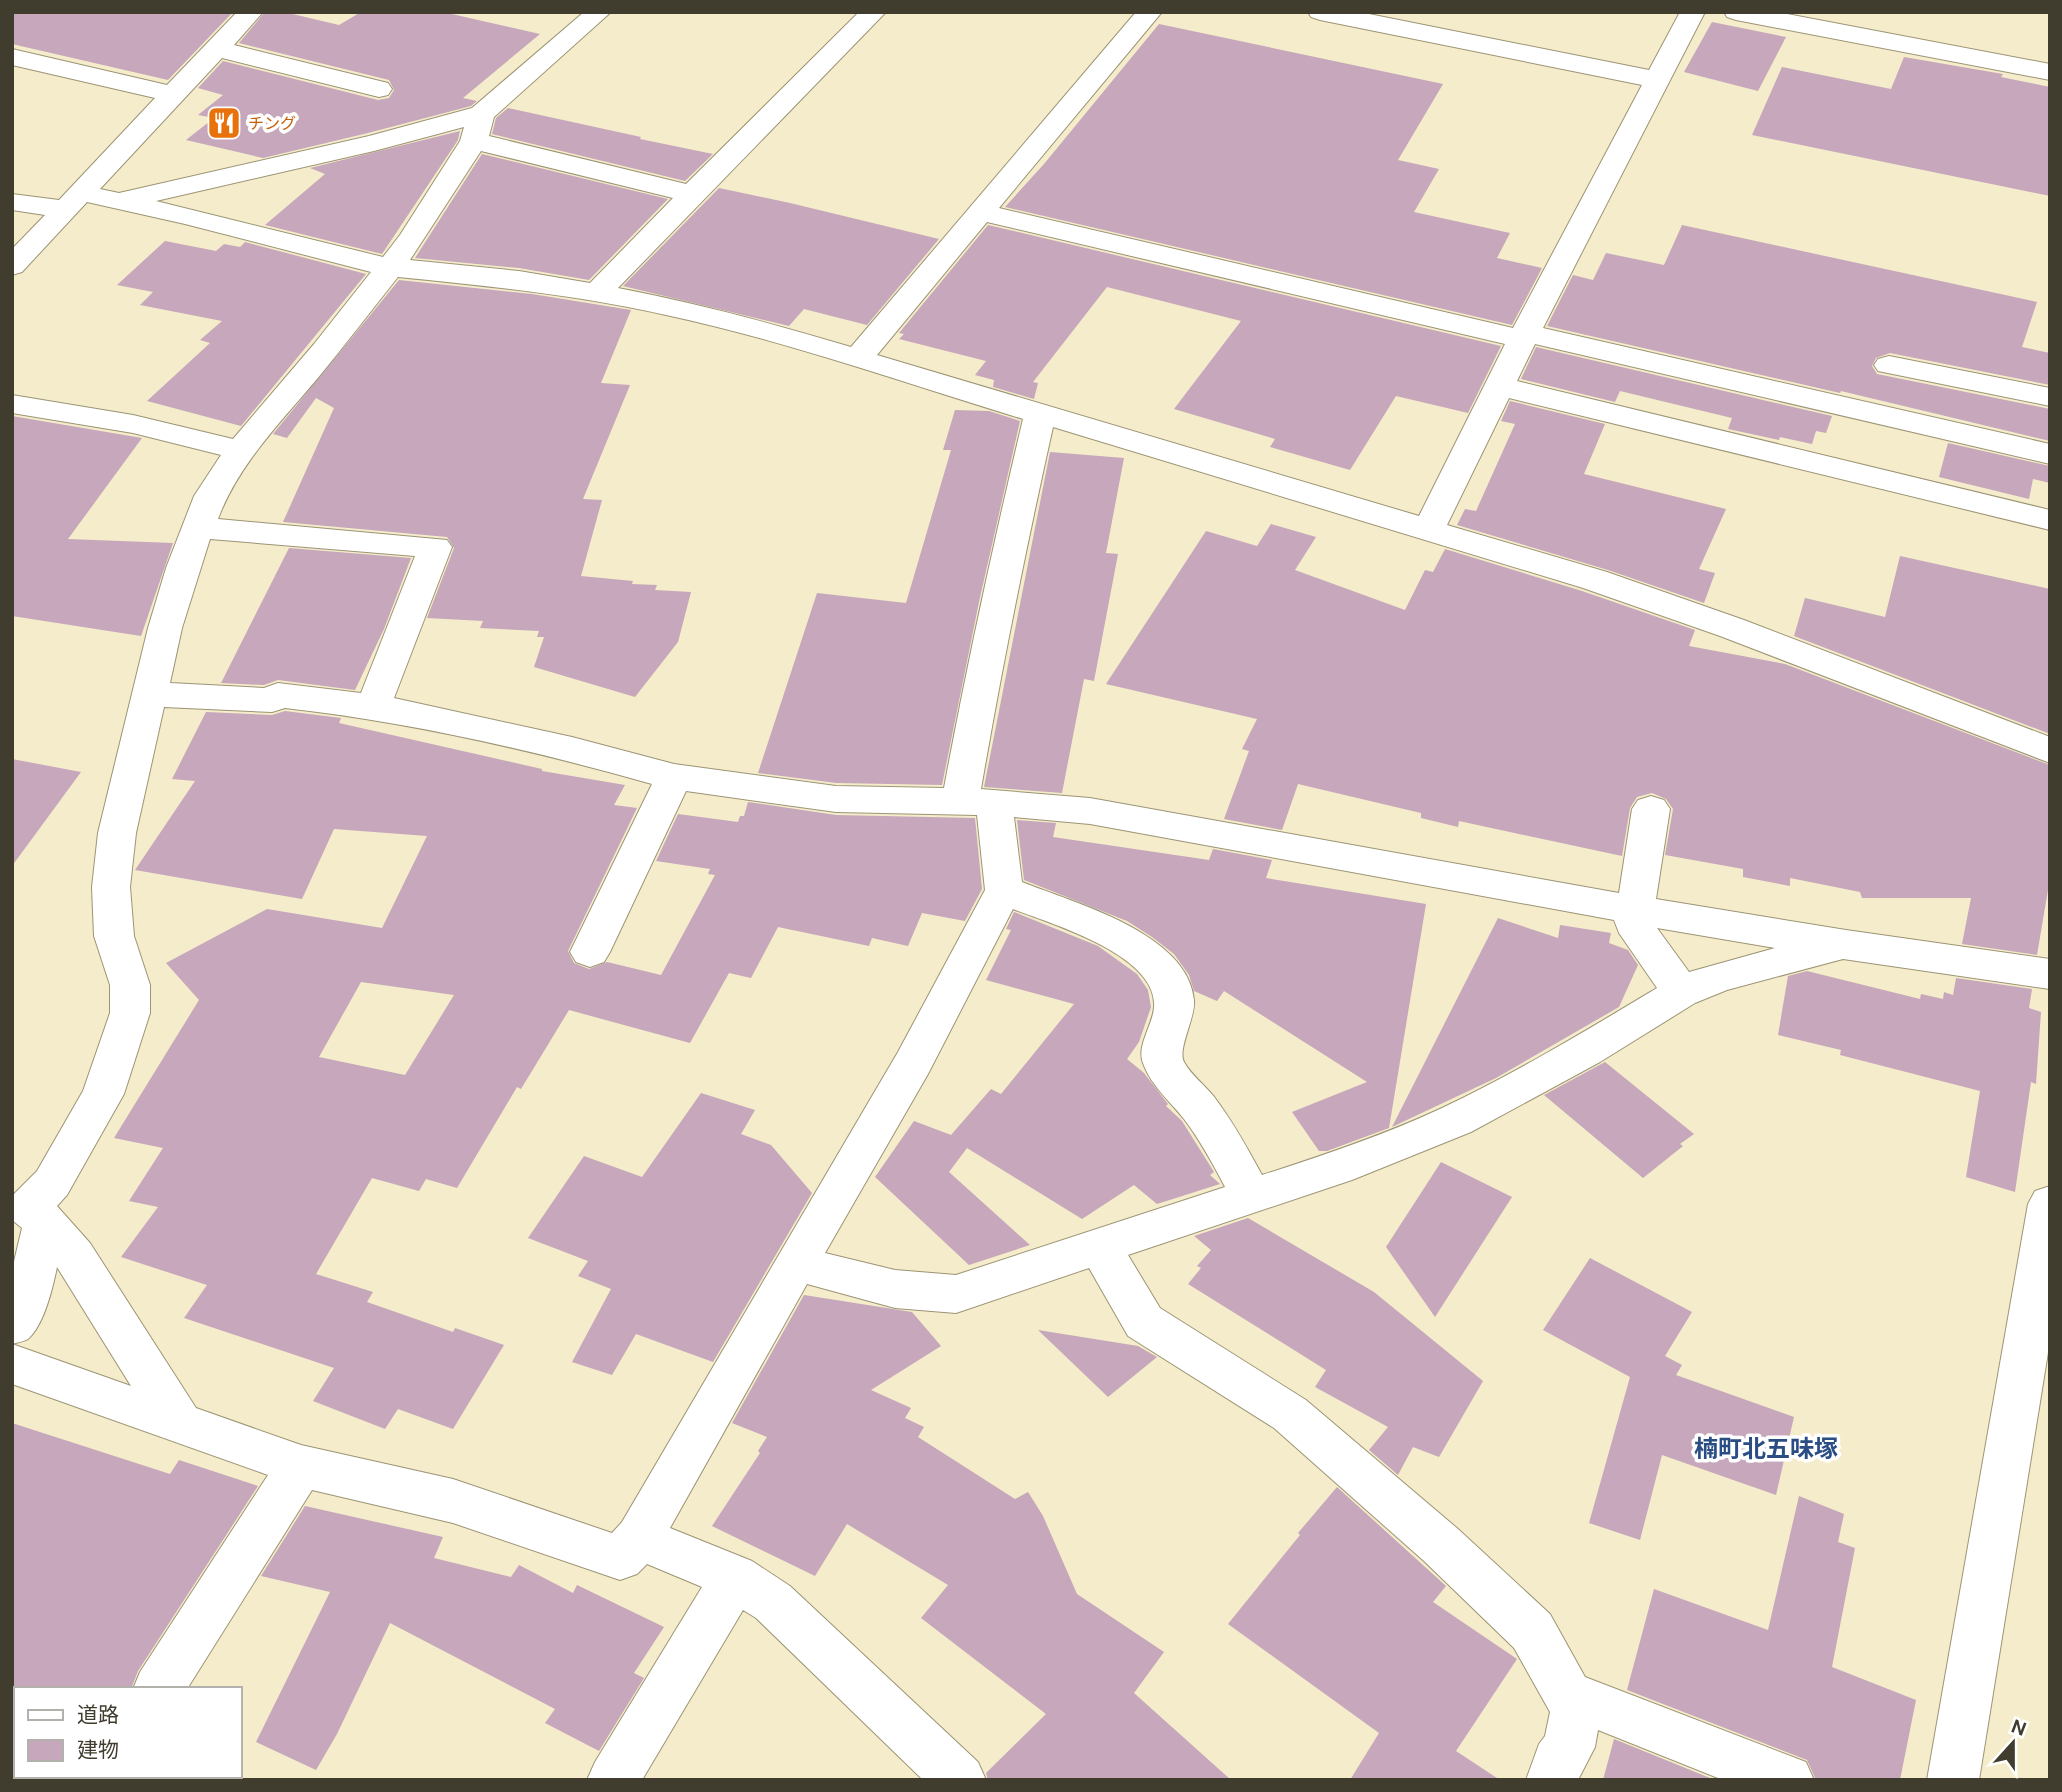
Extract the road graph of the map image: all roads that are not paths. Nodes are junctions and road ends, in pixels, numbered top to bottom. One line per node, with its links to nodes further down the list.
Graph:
1 (251, 12): 8 (street)
2 (599, 12): 14 (street)
3 (874, 12): 15 (street)
4 (1150, 12): 19 (street)
5 (1320, 12): 11 (street)
6 (1693, 12): 11 (street)
7 (1736, 12): 10 (street)
8 (219, 49): 12 (street); 13 (street)
9 (12, 57): 13 (street)
10 (2050, 72)
11 (1658, 80): 23 (street)
12 (379, 89)
13 (175, 95): 16 (street)
14 (478, 127): 15 (street); 18 (street); 21 (street)
15 (692, 194): 22 (street)
16 (75, 201): 17 (street); 18 (street); 20 (street)
17 (12, 202)
18 (116, 202): 21 (street)
19 (983, 213): 23 (street); 24 (street)
20 (12, 266)
21 (388, 267): 22 (street); 30 (street)
22 (597, 293): 24 (street)
23 (1523, 336): 26 (street); 31 (street)
24 (857, 359): 29 (street)
25 (1889, 365): 27 (street)
26 (1499, 386): 32 (street); 34 (street)
27 (2050, 397)
28 (12, 404): 30 (street)
29 (1040, 414): 34 (street); 39 (street)
30 (240, 450): 33 (street)
31 (2050, 454)
32 (2050, 520)
33 (198, 528): 35 (street); 36 (street)
34 (1429, 529): 37 (street)
35 (150, 694): 36 (street); 49 (street)
36 (373, 706): 38 (street)
37 (2050, 751)
38 (674, 777): 39 (street); 44 (street)
39 (976, 802): 41 (street); 42 (street)
40 (1651, 809): 42 (street)
41 (1004, 890): 47 (street); 51 (street)
42 (1636, 910): 43 (street); 46 (street)
43 (1846, 945): 45 (street); 46 (street)
44 (590, 952)
45 (2050, 974)
46 (1681, 992): 47 (street)
47 (1251, 1196): 50 (street)
48 (2050, 1204): 64 (street)
49 (28, 1211): 52 (street); 54 (street)
50 (1099, 1246): 51 (street); 59 (street)
51 (796, 1262): 56 (street)
52 (12, 1325)
53 (12, 1364): 54 (street)
54 (180, 1424): 55 (street)
55 (301, 1466): 56 (street); 58 (street)
56 (639, 1538): 57 (street)
57 (735, 1577): 60 (street); 61 (street)
58 (159, 1687)
59 (1567, 1694): 62 (street); 63 (street)
60 (613, 1780)
61 (960, 1780)
62 (1552, 1780)
63 (1788, 1780)
64 (1953, 1780)

